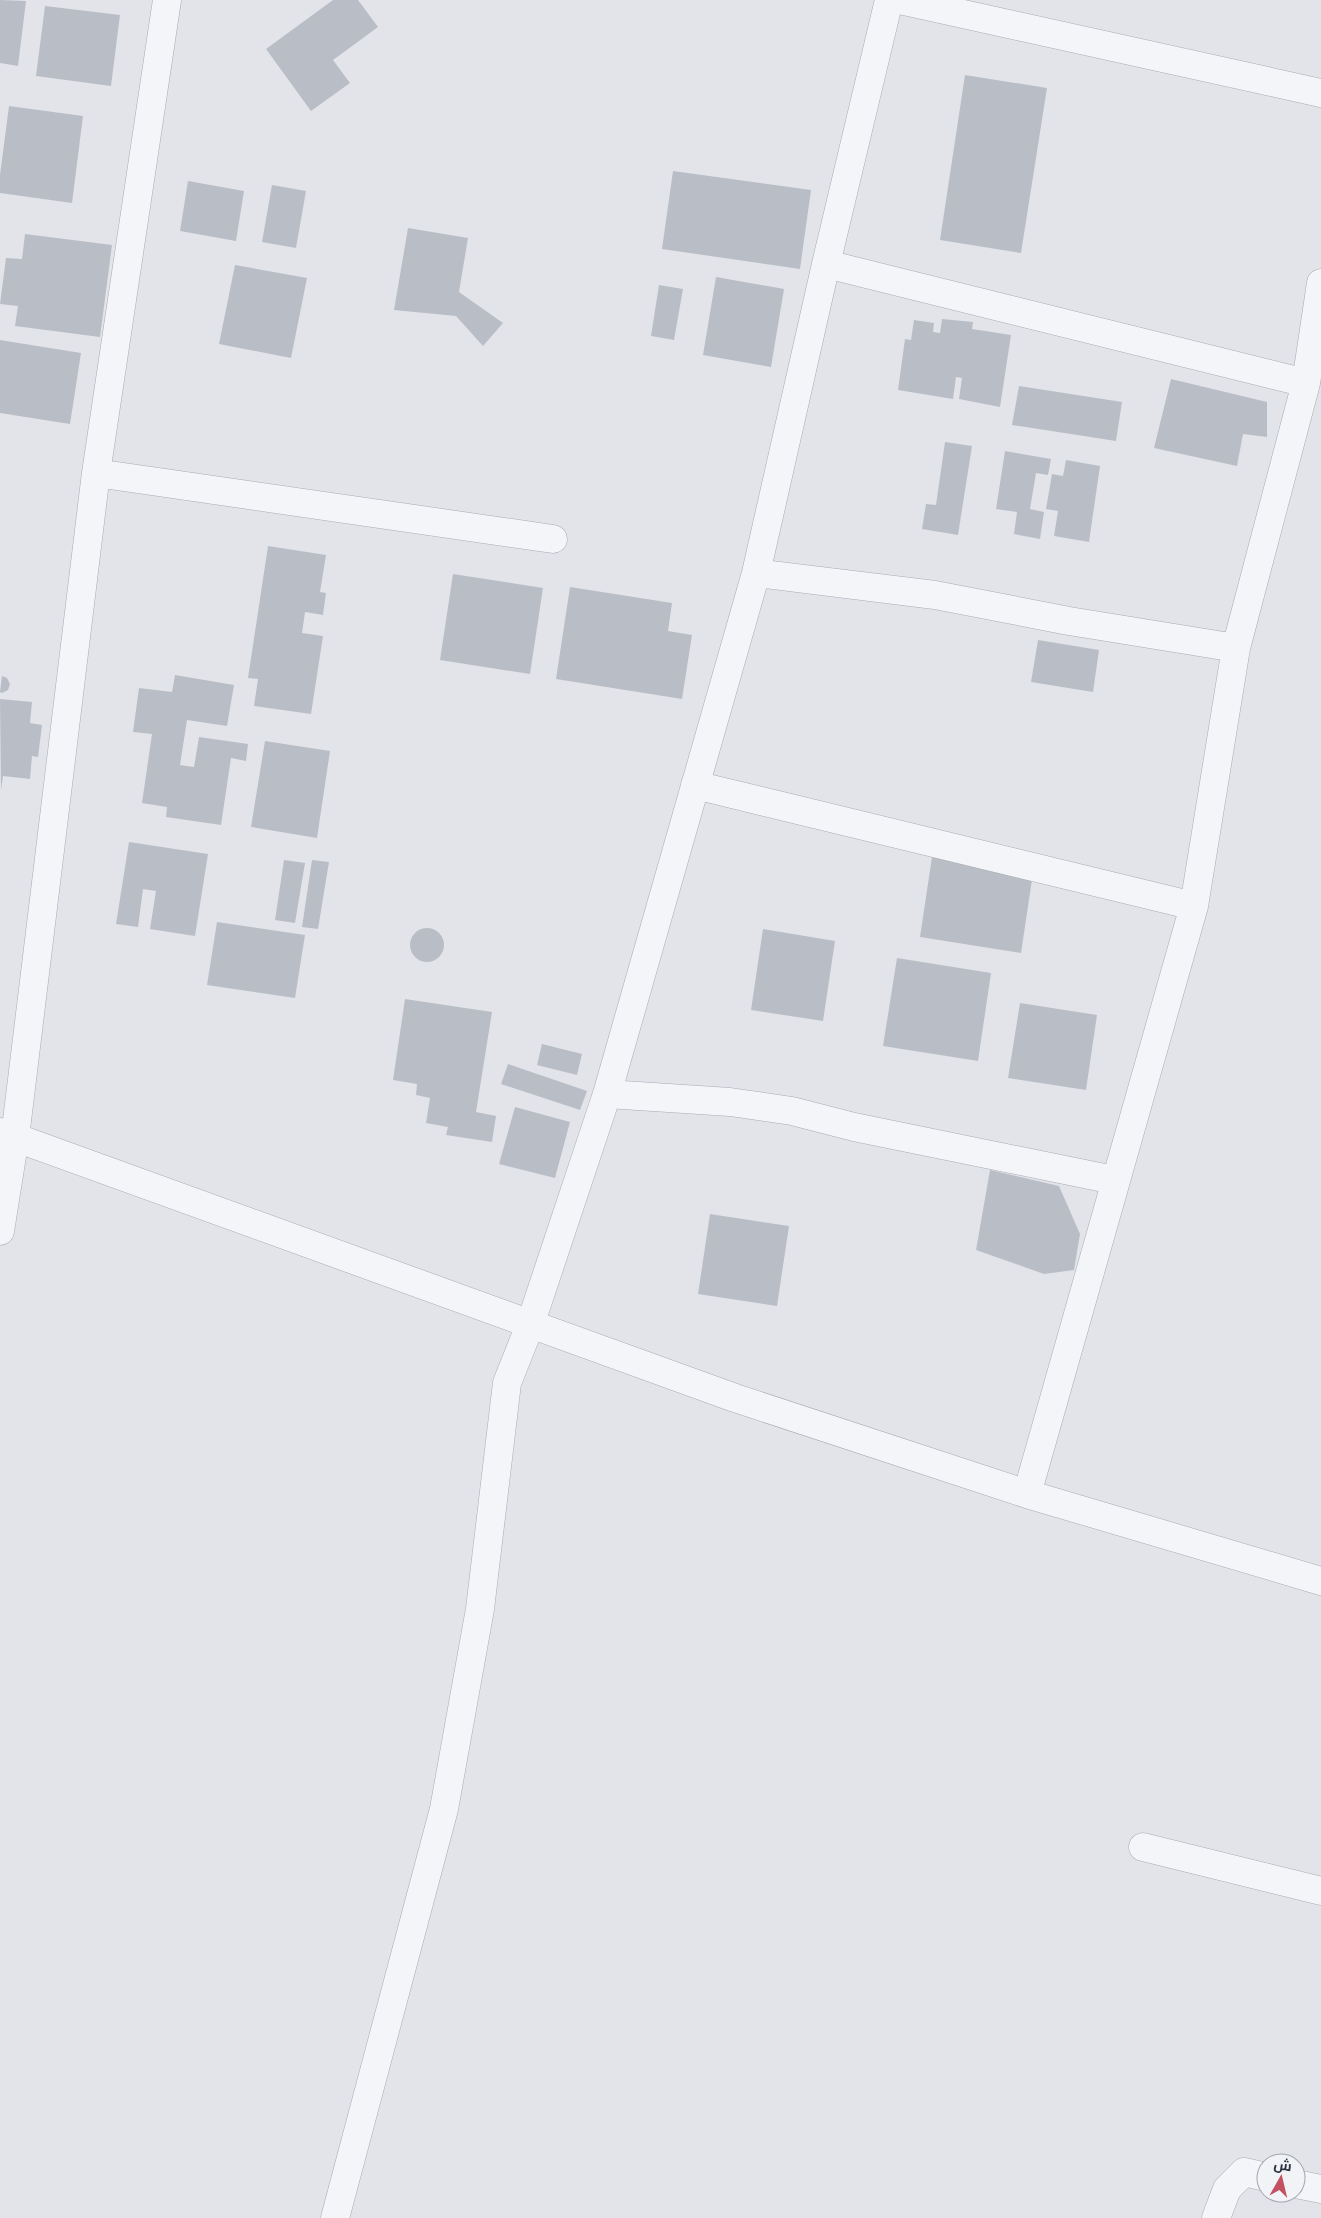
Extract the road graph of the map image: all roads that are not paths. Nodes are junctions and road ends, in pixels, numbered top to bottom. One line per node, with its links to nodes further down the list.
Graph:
1 (167, 0): 8 (street)
2 (889, 0): 5 (street)
3 (900, 0): 4 (street)
4 (1321, 93)
5 (826, 264): 7 (street); 10 (street)
6 (1321, 283): 7 (street)
7 (1306, 383): 11 (street)
8 (96, 473): 9 (street); 15 (street)
9 (553, 539)
10 (756, 573): 11 (street); 12 (street)
11 (1236, 648): 13 (street)
12 (695, 786): 13 (street); 14 (street)
13 (1194, 906): 16 (street)
14 (607, 1094): 16 (street); 18 (street)
15 (7, 1134): 17 (street); 18 (street)
16 (1114, 1180): 19 (street)
17 (0, 1232)
18 (530, 1325): 19 (street); 26 (street)
19 (1027, 1494): 20 (street)
20 (1321, 1581)
21 (1143, 1847): 22 (street)
22 (1321, 1891)
23 (1256, 2175): 27 (street)
24 (1306, 2186): 25 (street)
25 (1321, 2189)
26 (335, 2218)
27 (1216, 2218)

